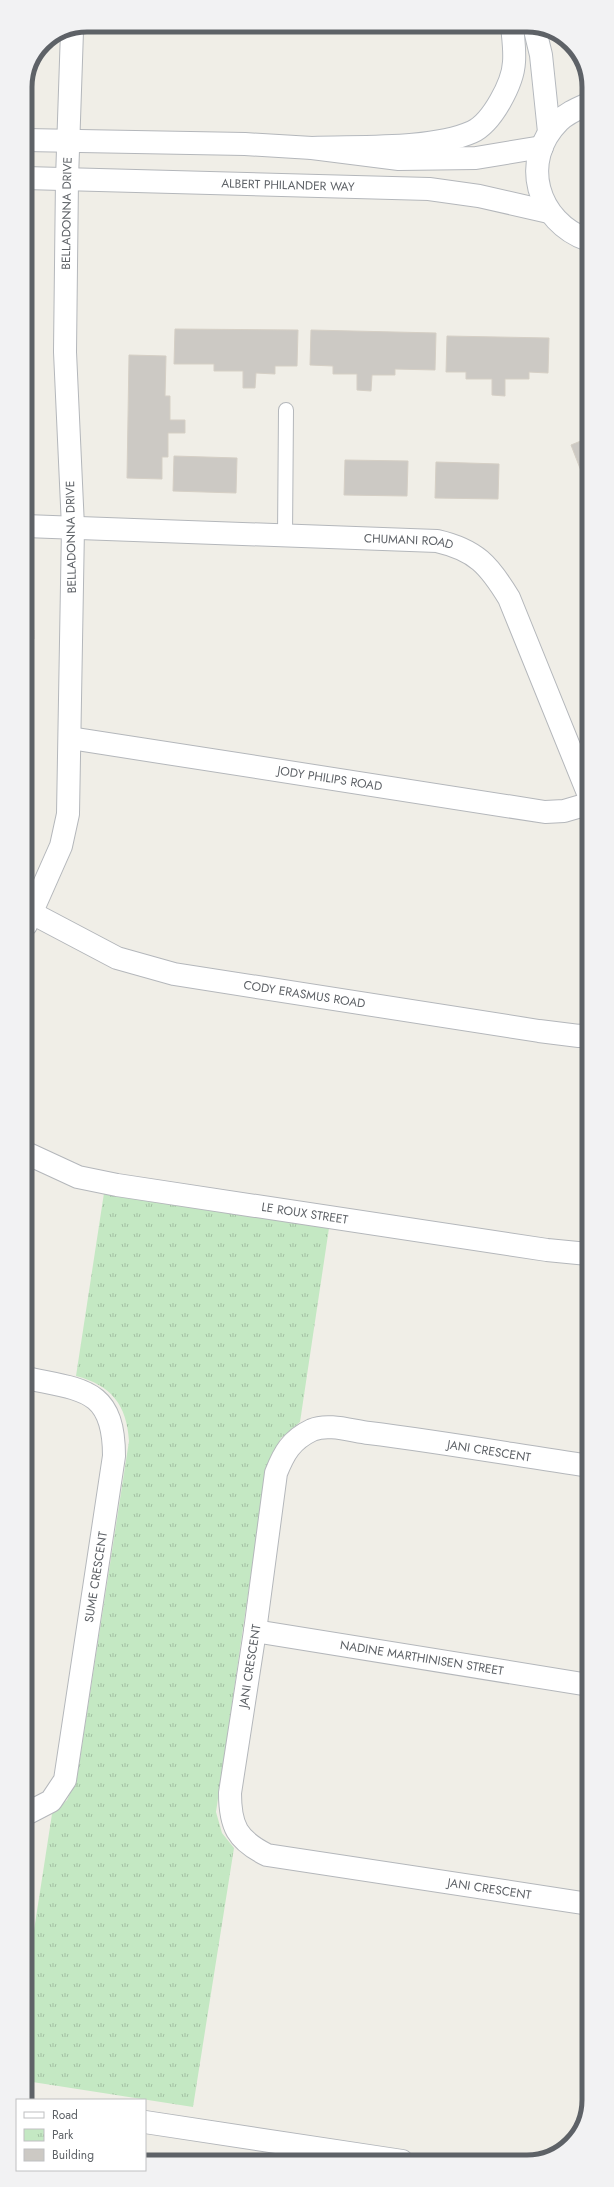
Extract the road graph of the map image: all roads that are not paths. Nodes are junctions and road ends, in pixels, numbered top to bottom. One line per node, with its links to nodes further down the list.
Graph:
1 (512, 32): 8 (street)
2 (536, 33): 5 (street)
3 (72, 34): 7 (street, BELLADONNA DRIVE)
4 (582, 107): 5 (street)
5 (545, 139): 8 (street); 11 (street)
6 (32, 140): 7 (street)
7 (68, 140): 8 (street); 10 (street, BELLADONNA DRIVE)
8 (312, 148)
9 (32, 178): 10 (street, ALBERT PHILANDER WAY)
10 (67, 179): 11 (street, ALBERT PHILANDER WAY); 15 (street, BELLADONNA DRIVE)
11 (549, 212): 12 (street)
12 (582, 238)
13 (286, 410): 16 (lane)
14 (32, 526): 15 (street, CHUMANI ROAD)
15 (73, 527): 16 (street, CHUMANI ROAD); 17 (street, BELLADONNA DRIVE)
16 (285, 536): 18 (street, CHUMANI ROAD)
17 (70, 738): 19 (street, JODY PHILIPS ROAD); 20 (street, BELLADONNA DRIVE)
18 (582, 778)
19 (582, 806)
20 (32, 908)
21 (32, 918): 22 (street, CODY ERASMUS ROAD)
22 (582, 1036)
23 (32, 1156): 24 (street, LE ROUX STREET)
24 (582, 1253)
25 (32, 1379): 29 (street, SUME CRESCENT)
26 (582, 1465): 27 (street, JANI CRESCENT)
27 (256, 1631): 28 (street, NADINE MARTHINISEN STREET); 30 (street, JANI CRESCENT)
28 (582, 1684)
29 (32, 1811)
30 (582, 1903)
31 (146, 2122): 32 (street)
32 (362, 2155)

